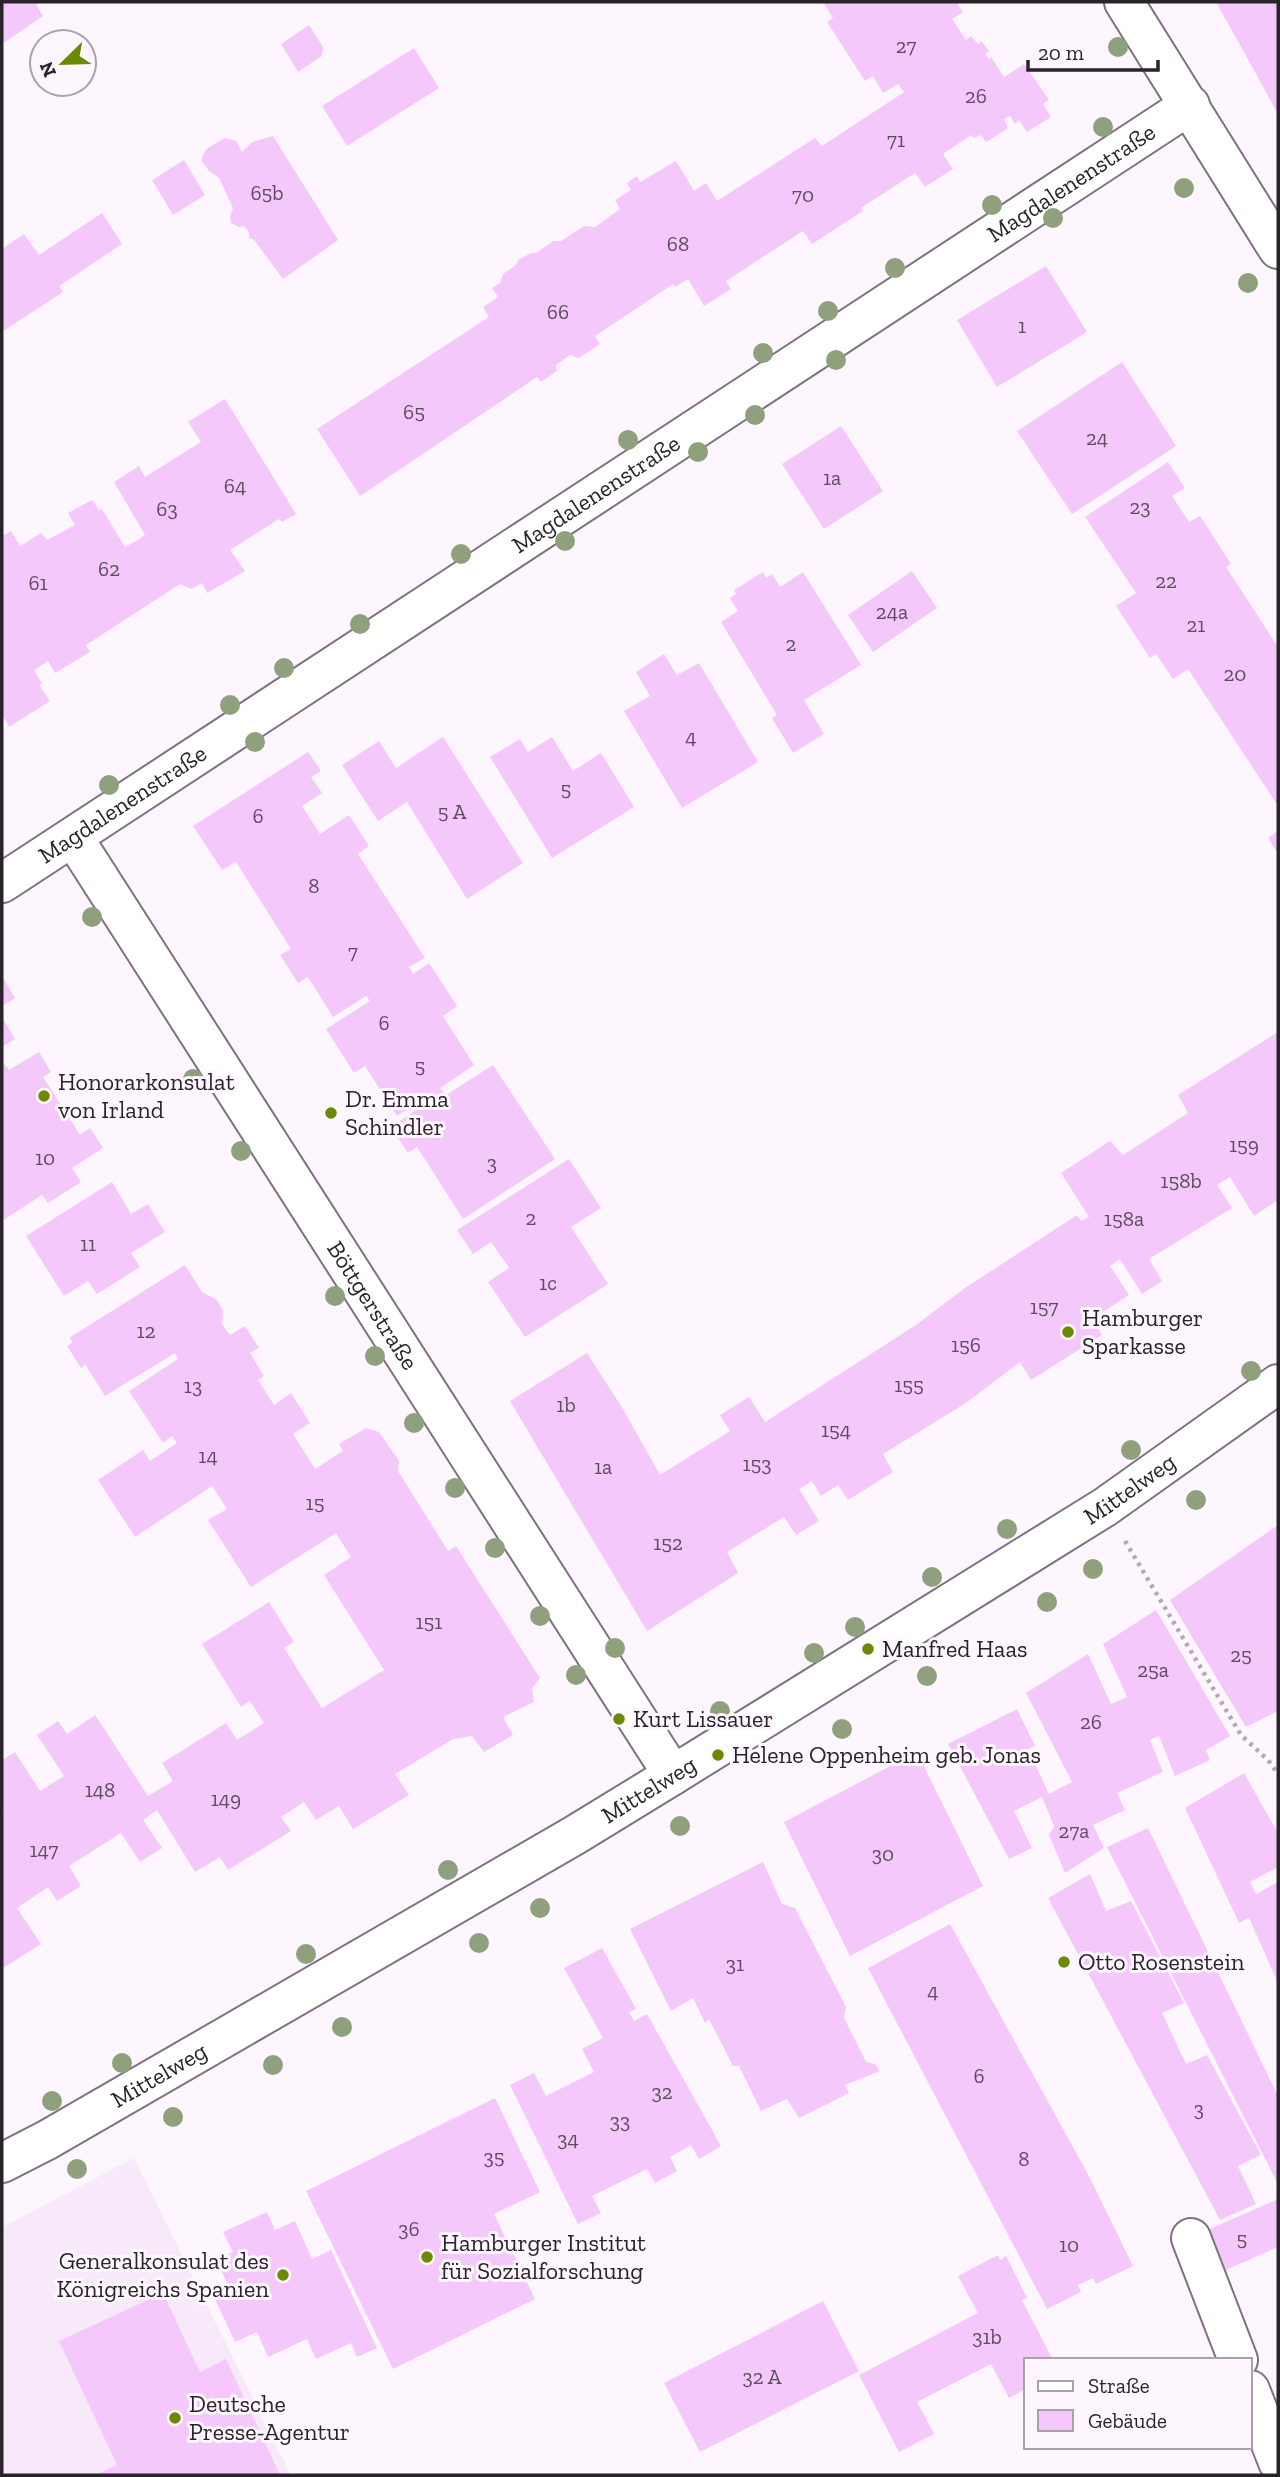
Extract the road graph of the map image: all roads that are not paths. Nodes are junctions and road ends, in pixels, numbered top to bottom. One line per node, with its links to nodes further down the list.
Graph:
1 (1125, 2): 2 (street)
2 (1190, 105): 3 (street); 4 (street, Magdalenenstraße)
3 (1278, 249)
4 (73, 837): 5 (street, Magdalenenstraße); 7 (street, Böttgerstraße)
5 (2, 883)
6 (1278, 1384): 7 (street, Mittelweg)
7 (673, 1775): 8 (street, Mittelweg)
8 (2, 2163)
9 (1191, 2238): 10 (street)
10 (1237, 2358)
11 (1252, 2395): 12 (street)
12 (1278, 2462)

